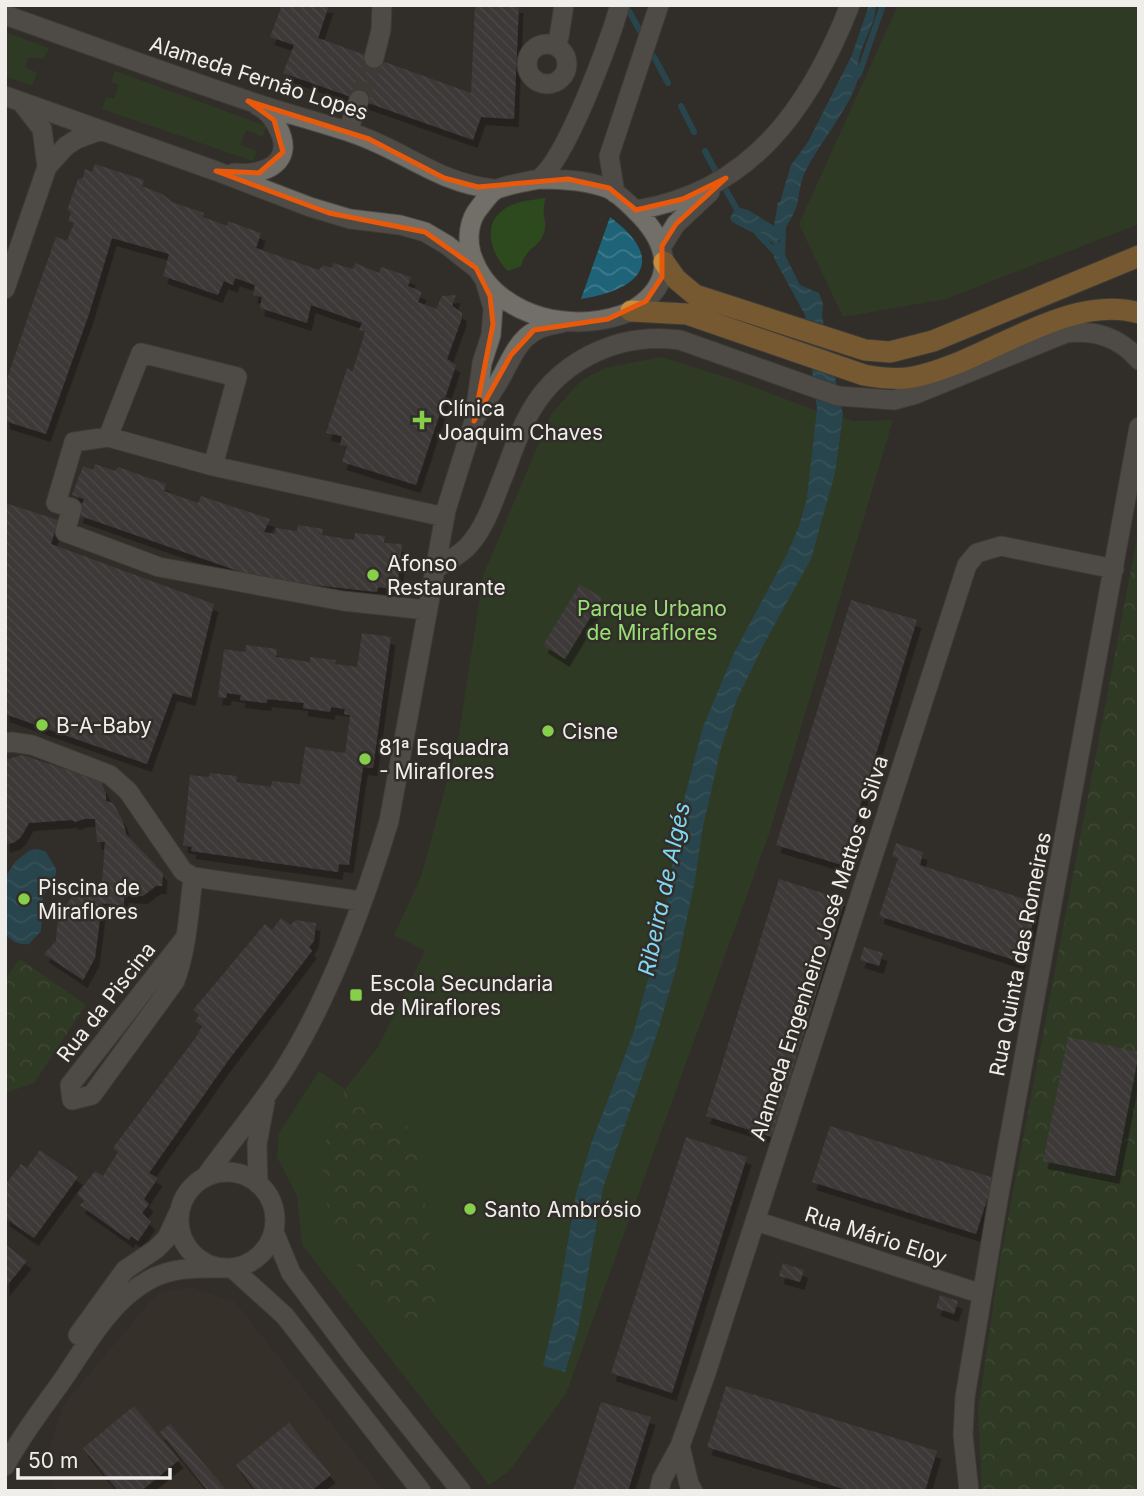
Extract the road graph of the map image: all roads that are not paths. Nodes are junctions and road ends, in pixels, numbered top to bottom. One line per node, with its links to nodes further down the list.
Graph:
1 (382, 5): 8 (street)
2 (564, 5): 7 (street)
3 (620, 5): 17 (street)
4 (659, 5): 19 (street)
5 (850, 5): 16 (street)
6 (5, 15): 11 (street, Alameda Fernão Lopes)
7 (554, 45)
8 (374, 58)
9 (13, 99): 12 (street); 14 (street)
10 (359, 100): 13 (street)
11 (248, 101): 13 (street, Alameda Fernão Lopes); 15 (street)
12 (101, 130): 14 (street); 15 (street)
13 (348, 131): 18 (street, Alameda Fernão Lopes)
14 (47, 167): 24 (street)
15 (216, 171): 23 (street)
16 (726, 178): 20 (street); 21 (street)
17 (538, 179): 18 (street); 19 (street)
18 (494, 190): 23 (street)
19 (615, 193): 20 (street)
20 (635, 210): 21 (street)
21 (663, 254): 22 (highway); 25 (street)
22 (1139, 256)
23 (480, 274): 27 (street); 29 (street)
24 (5, 289)
25 (631, 311): 26 (highway); 27 (street)
26 (1139, 313)
27 (564, 322): 29 (street)
28 (1139, 360): 35 (street)
29 (474, 421): 33 (street)
30 (1139, 428): 34 (street, Rua Quinta das Romeiras)
31 (108, 437): 32 (street); 32 (street); 36 (street)
32 (214, 466): 33 (street)
33 (445, 517): 35 (street)
34 (1114, 569): 45 (street, Alameda Engenheiro José Mattos e Silva); 48 (street, Rua Quinta das Romeiras)
35 (434, 570): 36 (street)
36 (427, 610): 39 (street)
37 (5, 743): 38 (street)
38 (193, 877): 39 (street); 40 (street, Rua da Piscina)
39 (361, 901): 41 (street)
40 (185, 938): 40 (street, Rua da Piscina)
41 (268, 1094): 42 (street); 43 (street)
42 (206, 1176): 43 (street); 44 (street)
43 (258, 1184): 46 (street)
44 (179, 1211): 47 (street); 49 (street)
45 (756, 1221): 48 (street, Rua Mário Eloy); 50 (street, Alameda Engenheiro José Mattos e Silva)
46 (274, 1231): 47 (street); 53 (street)
47 (227, 1268): 51 (street); 52 (street)
48 (982, 1294): 56 (street, Rua Quinta das Romeiras)
49 (5, 1440)
50 (680, 1446): 54 (street, Alameda Engenheiro José Mattos e Silva); 55 (street)
51 (5, 1466)
52 (421, 1491)
53 (461, 1491)
54 (659, 1491)
55 (693, 1491)
56 (969, 1491)

